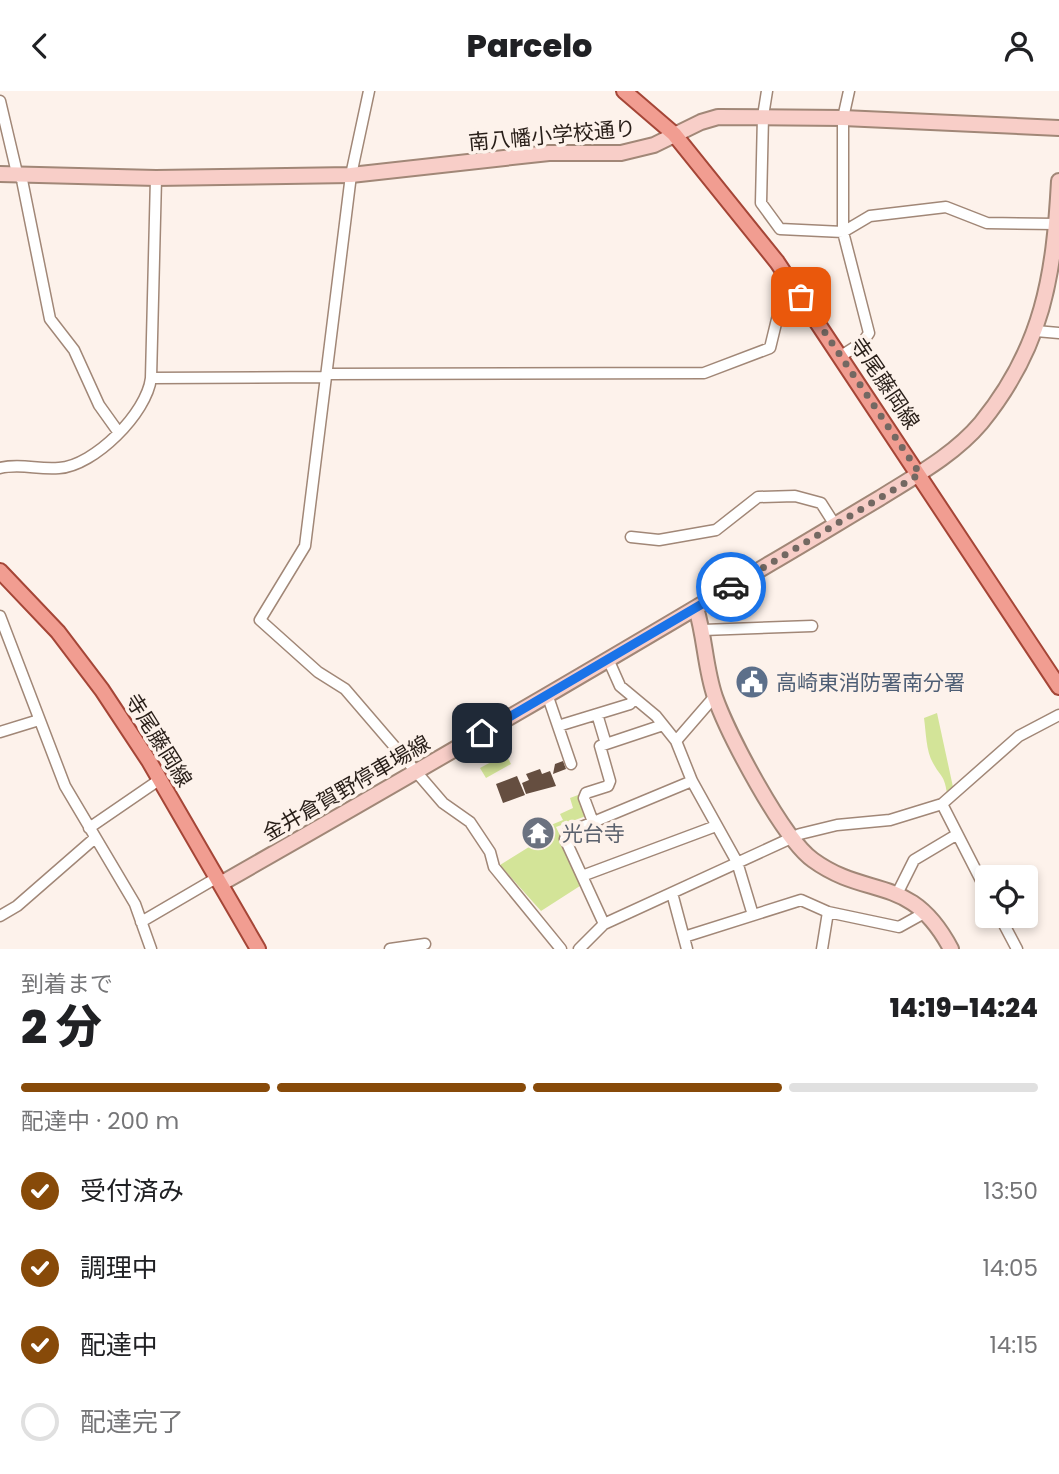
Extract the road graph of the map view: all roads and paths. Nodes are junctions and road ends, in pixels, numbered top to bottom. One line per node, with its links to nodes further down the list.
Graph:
1 (369, 91): 12 (street)
2 (624, 91): 9 (main road, 寺尾藤岡線)
3 (767, 91): 6 (street)
4 (849, 91): 7 (street)
5 (0, 101): 10 (street)
6 (762, 116): 7 (street, 南八幡小学校通り); 9 (street, 南八幡小学校通り); 16 (street)
7 (843, 118): 8 (street, 南八幡小学校通り); 16 (street)
8 (1059, 128)
9 (674, 134): 12 (street, 南八幡小学校通り); 17 (main road, 寺尾藤岡線)
10 (16, 173): 11 (street, 南八幡小学校通り); 13 (street, 南八幡小学校通り); 23 (street)
11 (0, 174)
12 (351, 175): 13 (street, 南八幡小学校通り); 21 (street)
13 (156, 178): 22 (street)
14 (1059, 181): 15 (street, 金井倉賀野停車場線)
15 (1058, 215): 16 (street); 18 (street, 金井倉賀野停車場線)
16 (843, 232): 20 (street)
17 (801, 297): 20 (main road, 寺尾藤岡線); 21 (street)
18 (1036, 331): 19 (street); 25 (street, 金井倉賀野停車場線)
19 (1059, 333)
20 (841, 356): 25 (main road, 寺尾藤岡線)
21 (326, 376): 22 (street); 47 (street)
22 (150, 378): 23 (street)
23 (119, 433): 24 (street)
24 (0, 468)
25 (920, 474): 26 (street, 金井倉賀野停車場線); 34 (main road, 寺尾藤岡線)
26 (835, 525): 27 (street); 29 (street, 金井倉賀野停車場線)
27 (631, 537)
28 (0, 571): 48 (main road, 寺尾藤岡線)
29 (696, 608): 32 (street); 33 (street, 金井倉賀野停車場線)
30 (0, 616): 40 (street)
31 (811, 625): 32 (street)
32 (703, 630): 36 (street)
33 (608, 659): 35 (street, 金井倉賀野停車場線); 37 (street)
34 (1059, 687)
35 (547, 694): 42 (street); 47 (street, 金井倉賀野停車場線)
36 (715, 696): 44 (street); 56 (street)
37 (634, 699): 38 (street); 41 (street)
38 (597, 714): 42 (street); 45 (street)
39 (1059, 715): 50 (street)
40 (38, 720): 43 (street); 53 (street)
41 (663, 725): 44 (street); 45 (street)
42 (558, 726): 46 (street)
43 (0, 732)
44 (676, 741): 49 (street)
45 (606, 744): 51 (street)
46 (571, 764)
47 (416, 772): 60 (street, 金井倉賀野停車場線); 75 (street)
48 (159, 780): 53 (street); 60 (main road, 寺尾藤岡線)
49 (692, 781): 51 (street); 52 (street)
50 (942, 804): 54 (street); 56 (street)
51 (593, 822): 59 (street)
52 (716, 826): 57 (street); 59 (street)
53 (89, 828): 55 (street)
54 (956, 835): 58 (street); 62 (street)
55 (95, 838): 66 (street); 67 (street)
56 (790, 839): 57 (street); 62 (street)
57 (737, 862): 61 (street); 65 (street)
58 (975, 871)
59 (582, 876): 68 (street)
60 (220, 880): 67 (street); 73 (main road, 寺尾藤岡線)
61 (672, 893): 68 (street); 70 (street)
62 (898, 893): 64 (street)
63 (828, 912): 64 (street); 65 (street); 78 (street)
64 (926, 912): 79 (street)
65 (753, 915): 70 (street)
66 (0, 916)
67 (141, 922): 72 (street)
68 (604, 924): 76 (street)
69 (1006, 928): 80 (street)
70 (684, 937): 77 (street)
71 (425, 944): 74 (street)
72 (151, 949)
73 (258, 949)
74 (390, 949)
75 (561, 949)
76 (579, 949)
77 (687, 949)
78 (822, 949)
79 (951, 949)
80 (1017, 949)

